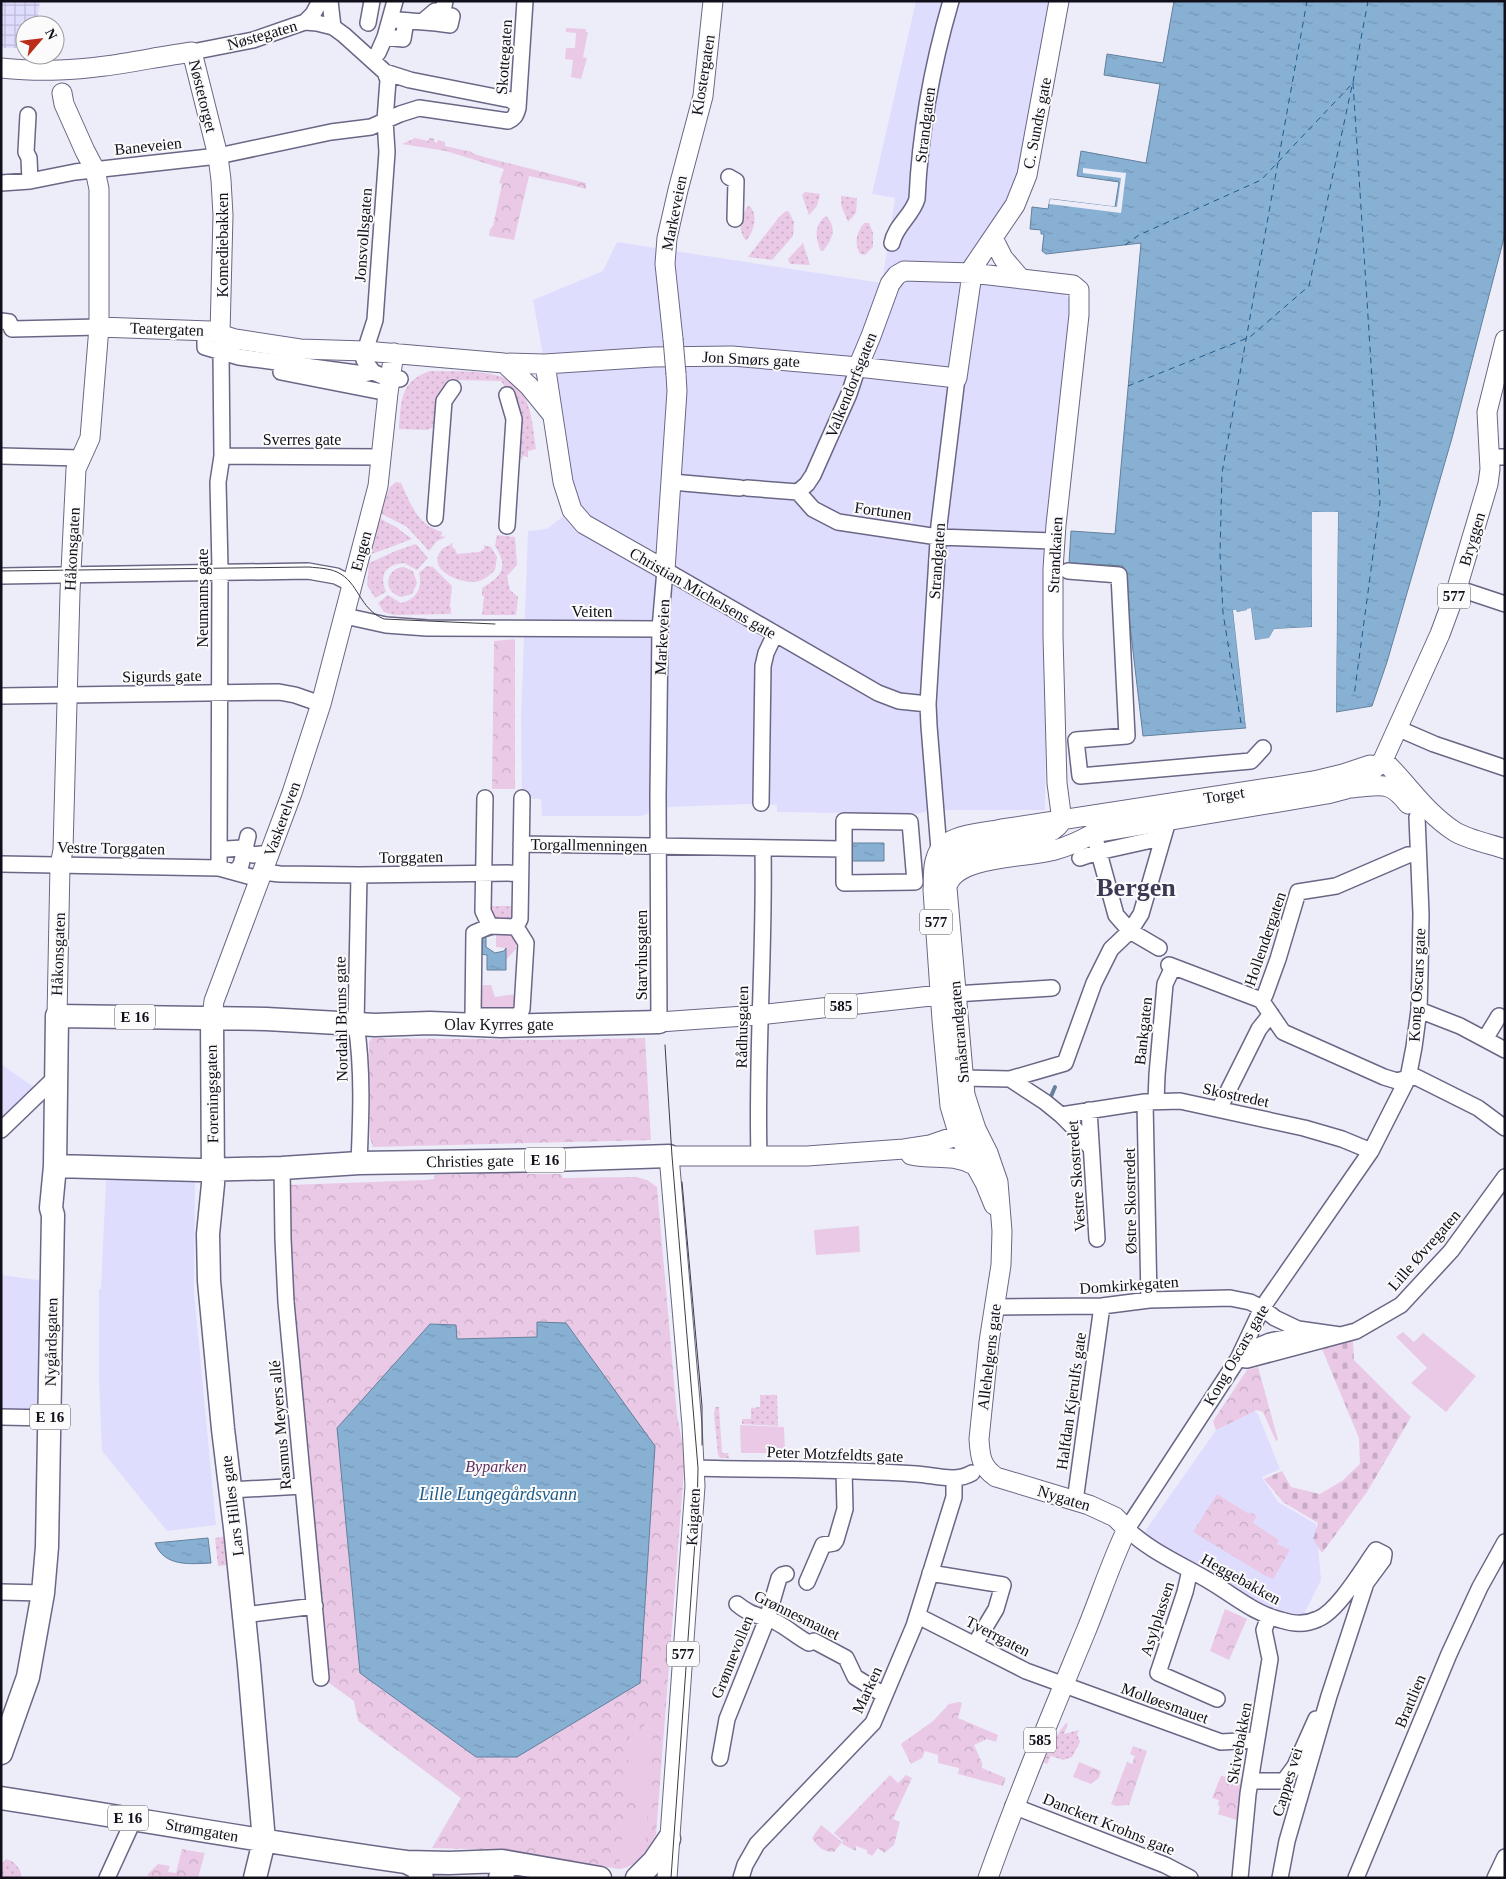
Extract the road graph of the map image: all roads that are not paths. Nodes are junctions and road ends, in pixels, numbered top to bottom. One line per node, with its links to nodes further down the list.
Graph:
1 (320, 1): 13 (street, Nøstegaten)
2 (330, 1): 16 (street)
3 (372, 1): 15 (street)
4 (395, 1): 11 (street)
5 (445, 1): 14 (street)
6 (525, 1): 25 (street, Skottegaten)
7 (713, 1): 28 (main road, Klostergaten)
8 (951, 1): 36 (street, Strandgaten)
9 (1059, 1): 35 (main road, C. Sundts gate)
10 (452, 16): 14 (street)
11 (390, 19): 12 (street); 17 (street)
12 (406, 21): 14 (street); 17 (street)
13 (305, 22): 16 (street); 18 (street, Nøstegaten)
14 (422, 22)
15 (368, 23)
16 (333, 27): 22 (street)
17 (385, 37): 19 (street)
18 (192, 52): 20 (main road, Nøstetorget); 29 (main road, Nøstetorget)
19 (378, 54)
20 (146, 60): 21 (main road); 24 (main road)
21 (1, 68)
22 (385, 72): 25 (street); 27 (street, Jonsvollsgaten)
23 (1, 81): 24 (main road)
24 (62, 93): 30 (main road, Håkonsgaten)
25 (517, 112): 27 (street, Baneveien)
26 (28, 115): 32 (street)
27 (385, 120): 29 (street, Baneveien); 43 (street, Jonsvollsgaten)
28 (688, 148): 59 (main road, Markeveien, bridge)
29 (218, 156): 30 (street, Baneveien); 42 (main road, Komediebakken)
30 (95, 170): 32 (street, Baneveien); 39 (main road, Håkonsgaten)
31 (729, 177): 34 (street)
32 (30, 181): 33 (street, Baneveien)
33 (1, 183)
34 (735, 219)
35 (993, 238): 37 (main road, C. Sundts gate); 38 (main road)
36 (892, 243)
37 (972, 273): 38 (main road); 47 (main road, Valkendorfsgaten); 49 (main road, Strandgaten)
38 (1021, 279): 64 (main road, Strandkaien)
39 (99, 327): 40 (street, Teatergaten); 42 (main road, Teatergaten); 58 (main road, Håkonsgaten)
40 (5, 329)
41 (1505, 340): 57 (main road, Bryggen / 577)
42 (220, 343): 43 (main road, Teatergaten); 48 (street, Neumanns gate); 50 (street, Teatergaten)
43 (365, 351): 44 (main road, Teatergaten); 50 (street)
44 (394, 353): 45 (main road, Teatergaten); 50 (main road, Engen)
45 (504, 363): 46 (main road, Teatergaten); 53 (main road, Christian Michelsens gate)
46 (545, 364): 47 (main road, Jon Smørs gate); 53 (main road, Christian Michelsens gate)
47 (858, 367): 49 (main road, Jon Smørs gate); 60 (street, Valkendorfsgaten)
48 (221, 378): 50 (street); 55 (street, Neumanns gate)
49 (957, 378): 63 (street, Strandgaten)
50 (388, 381): 56 (main road, Engen)
51 (453, 388): 61 (street)
52 (507, 394): 62 (street)
53 (552, 414): 65 (main road, Christian Michelsens gate)
54 (1, 456): 58 (street)
55 (222, 456): 56 (street, Sverres gate); 67 (street, Neumanns gate)
56 (382, 457): 70 (main road, Engen)
57 (1497, 457): 71 (main road, Bryggen / 577)
58 (80, 458): 68 (main road, Håkonsgaten)
59 (672, 482): 60 (street); 65 (main road, Markeveien)
60 (798, 492): 63 (street, Fortunen)
61 (435, 518)
62 (507, 526)
63 (938, 537): 64 (street, Fortunen); 80 (street, Strandgaten)
64 (1054, 541): 91 (main road, Strandkaien)
65 (665, 570): 74 (street, Markeveien); 75 (street, Christian Michelsens gate)
66 (1068, 571): 82 (street, Torget)
67 (220, 572): 68 (street); 70 (street); 76 (street, Neumanns gate)
68 (71, 575): 69 (street); 78 (main road, Håkonsgaten)
69 (1, 576)
70 (352, 584): 73 (main road, Engen)
71 (1457, 588): 72 (street); 81 (main road, Bryggen / 577)
72 (1505, 604)
73 (345, 616): 74 (street, Veiten); 79 (main road, Vaskerelven)
74 (660, 629): 88 (street, Markeveien)
75 (775, 634): 80 (street, Christian Michelsens gate); 89 (street)
76 (219, 688): 78 (street, Sigurds gate); 79 (street, Sigurds gate); 107 (street, Neumanns gate)
77 (1, 696): 78 (street, Sigurds gate)
78 (67, 696): 106 (main road, Håkonsgaten)
79 (322, 704): 108 (main road, Vaskerelven)
80 (928, 704): 102 (street, Strandgaten)
81 (1397, 728): 83 (main road, Torget / 577); 84 (street)
82 (1263, 748)
83 (1382, 760): 85 (main road, Torget / 577); 91 (main road, Torget); 93 (main road)
84 (1505, 768)
85 (1346, 789): 90 (main road); 92 (main road, Torget / 577)
86 (485, 798): 111 (street)
87 (522, 798): 95 (street)
88 (658, 803): 96 (street, Torgallmenningen)
89 (761, 803)
90 (1417, 817): 93 (main road); 104 (street, Kong Oscars gate)
91 (1062, 821): 102 (main road); 114 (main road)
92 (1165, 830): 97 (street); 103 (main road, Torget / 577); 117 (street)
93 (1455, 832): 101 (main road)
94 (246, 843): 98 (street); 108 (street); 109 (street)
95 (521, 844): 96 (street, Torgallmenningen); 110 (street)
96 (658, 846): 99 (street, Torgallmenningen); 113 (street, Torgallmenningen)
97 (1097, 847): 103 (street); 117 (street)
98 (227, 849)
99 (763, 849): 100 (street, Torgallmenningen); 128 (street, Rådhusgaten)
100 (844, 849): 100 (street)
101 (1505, 849)
102 (939, 850): 120 (main road, Småstrandgaten / 577)
103 (1078, 850): 114 (main road, 577)
104 (1417, 854): 121 (street, Hollendergaten); 123 (street, Kong Oscars gate)
105 (1, 864): 106 (street, Vestre Torggaten)
106 (60, 865): 107 (street, Vestre Torggaten); 125 (main road, Håkonsgaten)
107 (220, 868): 109 (street, Vestre Torggaten)
108 (261, 868): 109 (street, Vestre Torggaten); 112 (street); 127 (main road, Vaskerelven)
109 (235, 872)
110 (520, 873): 111 (street, Torggaten); 116 (street)
111 (484, 874): 112 (street, Torggaten); 115 (street)
112 (359, 875): 131 (street, Nordahl Bruns gate)
113 (658, 887): 130 (street, Starvhusgaten)
114 (947, 888): 120 (main road, Småstrandgaten / 577)
115 (490, 926): 116 (street); 129 (street)
116 (516, 927): 122 (street)
117 (1130, 931): 118 (street); 138 (street)
118 (1159, 948)
119 (1052, 988): 120 (street, Olav Kyrres gate)
120 (948, 995): 128 (main road, Olav Kyrres gate / 585); 136 (main road, Småstrandgaten / 577); 145 (main road, Småstrandgaten / 577)
121 (1261, 1000): 124 (street); 139 (street, Bankgaten)
122 (522, 1009): 129 (street); 132 (street)
123 (1419, 1010): 133 (street); 137 (street, Kong Oscars gate)
124 (1271, 1014): 137 (street); 140 (street)
125 (57, 1016): 127 (highway, Olav Kyrres gate / E 16); 135 (highway, Nygårdsgaten / E 16)
126 (1499, 1016): 133 (street)
127 (212, 1018): 131 (highway, Olav Kyrres gate / E 16); 155 (highway, Foreningsgaten)
128 (759, 1018): 130 (main road, Olav Kyrres gate / 585); 150 (street, Rådhusgaten)
129 (467, 1020): 131 (highway, Olav Kyrres gate / E 16); 132 (highway, Olav Kyrres gate / E 16)
130 (659, 1022): 132 (highway, Olav Kyrres gate / E 16)
131 (356, 1024): 151 (street, Nordahl Bruns gate)
132 (544, 1025)
133 (1485, 1039): 134 (street)
134 (1505, 1050)
135 (56, 1077): 144 (street); 153 (highway, Nygårdsgaten / E 16)
136 (962, 1078): 138 (street); 145 (main road, Småstrandgaten / 577)
137 (1408, 1078): 143 (street); 148 (street, Kong Oscars gate)
138 (1010, 1079): 142 (street)
139 (1151, 1101): 140 (street, Skostredet); 141 (street, Skostredet); 159 (street, Østre Skostredet)
140 (1219, 1109): 148 (street, Skostredet)
141 (1089, 1110): 142 (street, Skostredet); 158 (street, Vestre Skostredet)
142 (1060, 1116): 146 (street)
143 (1505, 1128)
144 (1, 1130)
145 (967, 1132): 147 (main road, Christies gate); 152 (main road, Allehelgens gate); 157 (main road, Allehelgens gate)
146 (1090, 1147)
147 (885, 1150): 150 (main road, Christies gate); 152 (main road, Christies gate)
148 (1371, 1151): 162 (street, Kong Oscars gate)
149 (669, 1156): 150 (main road, Christies gate); 151 (highway, Christies gate / E 16); 168 (main road, Kaigaten / 577)
150 (759, 1156)
151 (359, 1163): 154 (highway, Christies gate / E 16)
152 (974, 1165): 157 (main road, Allehelgens gate)
153 (55, 1166): 155 (highway, Christies gate / E 16); 167 (highway, Nygårdsgaten / E 16)
154 (282, 1168): 155 (highway, Christies gate / E 16); 173 (street, Rasmus Meyers allé)
155 (213, 1170): 174 (highway, Lars Hilles gate)
156 (1505, 1177): 164 (street, Lille Øvregaten)
157 (1002, 1230): 161 (main road, Allehelgens gate)
158 (1097, 1239)
159 (1149, 1300): 160 (street, Domkirkegaten); 162 (street, Domkirkegaten)
160 (1102, 1306): 161 (street, Domkirkegaten); 175 (street, Halfdan Kjerulfs gate)
161 (996, 1307): 171 (main road, Allehelgens gate)
162 (1262, 1308): 163 (street, Domkirkegaten); 165 (street, Kong Oscars gate)
163 (1319, 1333): 164 (street); 165 (street)
164 (1340, 1335): 165 (street, Lille Øvregaten)
165 (1238, 1359): 176 (street, Kong Oscars gate)
166 (1, 1417): 167 (street)
167 (50, 1418): 184 (highway, Nygårdsgaten / E 16)
168 (695, 1468): 169 (street, Peter Motzfeldts gate); 204 (main road, Kaigaten / 577)
169 (844, 1471): 172 (street, Peter Motzfeldts gate); 182 (street)
170 (972, 1473): 172 (street, Peter Motzfeldts gate)
171 (996, 1477): 175 (main road, Nygaten)
172 (954, 1479): 180 (street, Marken)
173 (303, 1486): 174 (street); 186 (street, Rasmus Meyers allé)
174 (230, 1490): 187 (highway, Lars Hilles gate)
175 (1075, 1501): 176 (main road, Nygaten)
176 (1127, 1529): 179 (street, Heggebakken); 193 (main road, Kong Oscars gate / 585)
177 (1505, 1542): 219 (street, Brattlien)
178 (1376, 1550): 189 (street, Heggebakken); 195 (street, Cappes vei)
179 (1190, 1570): 189 (street, Heggebakken); 196 (street, Asylplassen)
180 (930, 1573): 188 (street, Marken); 191 (street)
181 (786, 1574): 190 (street, Grønnevollen)
182 (807, 1582)
183 (1, 1592): 184 (street)
184 (43, 1593): 198 (highway, Nygårdsgaten / E 16)
185 (737, 1604): 190 (street, Grønnesmauet)
186 (314, 1606): 187 (street); 192 (street, Rasmus Meyers allé)
187 (244, 1615): 205 (highway, Lars Hilles gate)
188 (918, 1616): 191 (street, Tverrgaten); 194 (street, Marken)
189 (1269, 1616): 197 (street, Skivebakken)
190 (766, 1619): 194 (street, Grønnesmauet); 199 (street, Grønnevollen)
191 (975, 1644): 193 (street, Tverrgaten)
192 (321, 1678)
193 (1063, 1684): 197 (street, Molløesmauet); 202 (main road, Kong Oscars gate / 585)
194 (884, 1695): 215 (street, Marken)
195 (1329, 1696): 200 (street, Cappes vei); 218 (street, Cappes vei)
196 (1218, 1699)
197 (1256, 1740): 200 (street, Skivebakken)
198 (1, 1753)
199 (720, 1758)
200 (1250, 1781): 217 (street, Skivebakken)
201 (1, 1798): 203 (highway, Strømgaten / E 16)
202 (1013, 1806): 208 (street, Danckert Krohns gate); 216 (main road, Kong Oscars gate / 585)
203 (134, 1819): 205 (highway, Strømgaten / E 16); 209 (street)
204 (669, 1839): 213 (highway); 214 (main road, Kaigaten / 577)
205 (260, 1841): 207 (highway, Strømgaten / E 16); 210 (highway, Lars Hilles gate)
206 (1505, 1857): 220 (street)
207 (406, 1862): 211 (highway); 212 (highway, E 16)
208 (1190, 1877)
209 (107, 1878)
210 (256, 1878)
211 (422, 1878)
212 (600, 1878)
213 (637, 1878)
214 (667, 1878)
215 (741, 1878)
216 (988, 1878)
217 (1240, 1878)
218 (1280, 1878)
219 (1356, 1878)
220 (1495, 1878)

